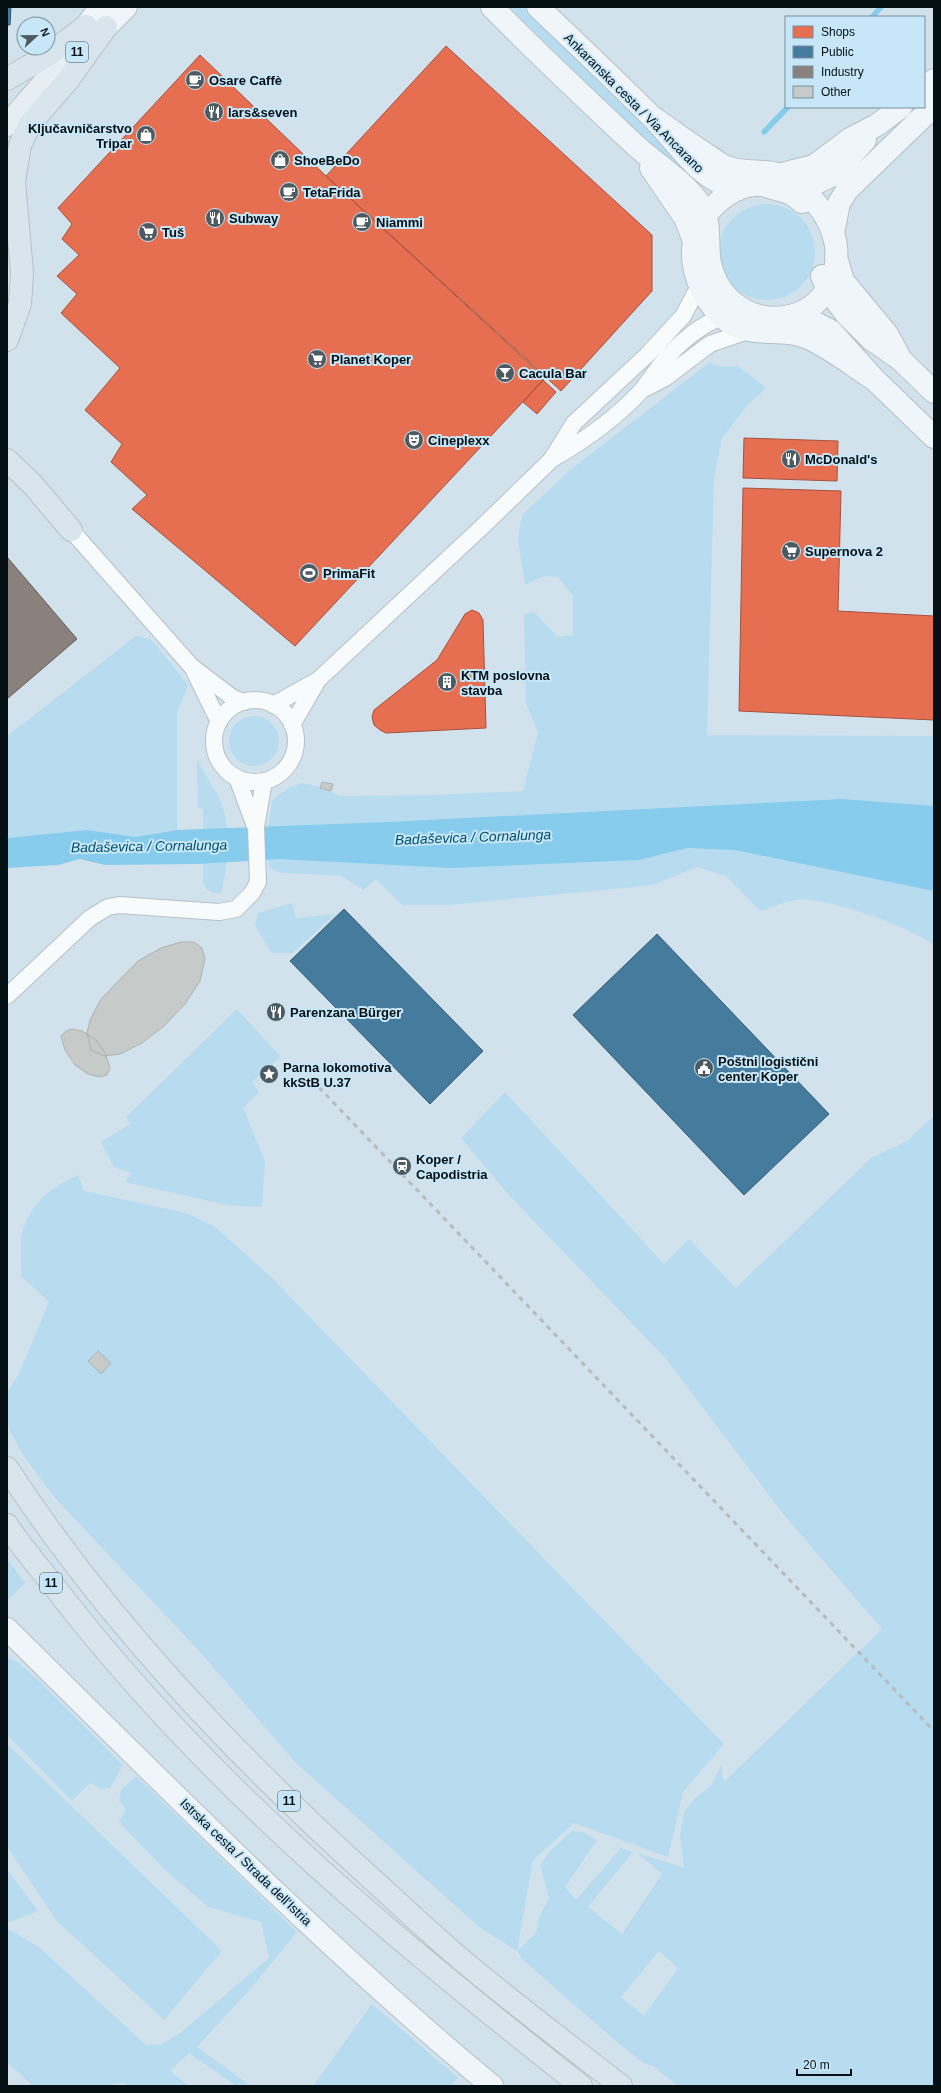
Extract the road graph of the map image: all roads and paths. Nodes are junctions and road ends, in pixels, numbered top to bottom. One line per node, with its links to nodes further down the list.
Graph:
1 (126, 7): 4 (street)
2 (492, 7): 13 (street, Ankaranska cesta / Via Ancarano)
3 (538, 7): 10 (street, Ankaranska cesta / Via Ancarano)
4 (98, 20): 5 (highway); 11 (main road, 11); 27 (highway)
5 (7, 79)
6 (934, 80): 7 (street)
7 (925, 88)
8 (934, 106): 18 (street)
9 (900, 108): 12 (street)
10 (652, 117): 14 (street); 15 (street, Ankaranska cesta / Via Ancarano)
11 (7, 124)
12 (877, 125): 14 (street); 16 (street)
13 (636, 146): 17 (street, Ankaranska cesta / Via Ancarano); 19 (street, Ankaranska cesta / Via Ancarano)
14 (782, 174): 16 (street)
15 (737, 190): 16 (street); 17 (street)
16 (798, 192): 18 (street); 22 (street)
17 (705, 216): 19 (street); 23 (street)
18 (833, 233): 20 (street)
19 (694, 241): 21 (street)
20 (836, 257): 22 (street); 28 (street)
21 (699, 286): 25 (street); 34 (street)
22 (828, 290): 24 (street); 28 (street)
23 (742, 310): 24 (street); 25 (street)
24 (798, 314): 29 (street)
25 (722, 316): 26 (street); 30 (street)
26 (748, 331): 29 (street); 30 (street)
27 (7, 340)
28 (901, 360): 31 (street)
29 (875, 380): 32 (street)
30 (641, 391): 34 (street)
31 (934, 392)
32 (934, 437)
33 (7, 460): 35 (highway)
34 (551, 460): 37 (street)
35 (71, 530): 36 (street)
36 (191, 666): 38 (street); 40 (street)
37 (318, 680): 39 (street); 41 (street)
38 (244, 702): 39 (street); 40 (street)
39 (273, 705): 41 (street)
40 (219, 722): 42 (street)
41 (292, 725): 43 (street)
42 (237, 778): 43 (street); 44 (street)
43 (264, 781): 44 (street)
44 (256, 827): 45 (street)
45 (7, 996)
46 (7, 1468): 51 (highway, 11)
47 (7, 1525): 50 (highway, 11)
48 (7, 1629): 49 (street, Istrska cesta / Strada dell'Istria)
49 (492, 2086)
50 (581, 2086)
51 (621, 2086)

